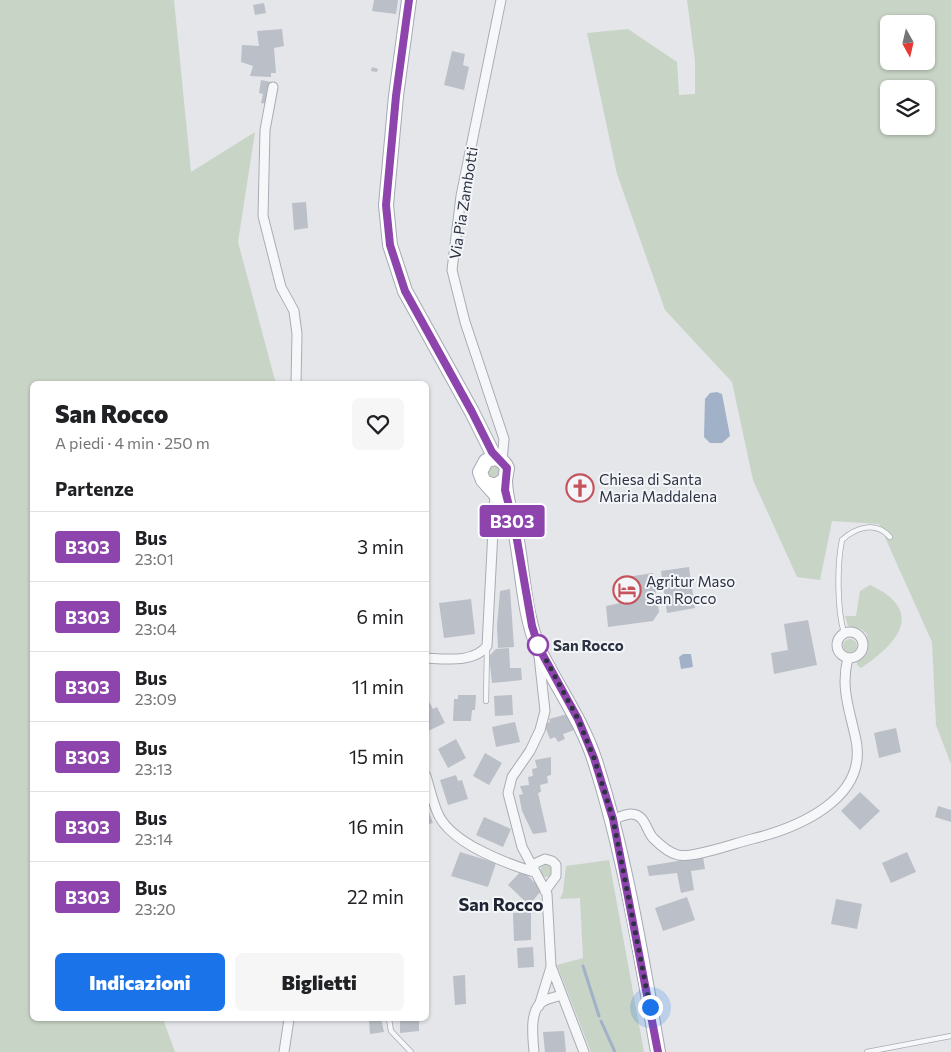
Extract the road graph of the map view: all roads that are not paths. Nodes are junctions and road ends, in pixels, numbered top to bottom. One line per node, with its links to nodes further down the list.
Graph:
1 (409, 0): 5 (main road)
2 (501, 0): 6 (street, Via Pia Zambotti)
3 (273, 87): 4 (street)
4 (296, 381)
5 (483, 435): 6 (main road); 7 (main road)
6 (500, 460): 7 (main road); 8 (main road)
7 (483, 464): 9 (main road)
8 (505, 480): 9 (main road); 10 (main road)
9 (490, 488): 10 (main road); 11 (street)
10 (509, 511): 11 (street); 15 (main road)
11 (494, 521): 14 (street)
12 (890, 537): 13 (lane)
13 (844, 633): 17 (street); 17 (street)
14 (487, 646): 16 (street); 18 (lane)
15 (539, 648): 20 (main road); 21 (street)
16 (429, 658)
17 (848, 658): 20 (street)
18 (486, 701)
19 (429, 785): 21 (street)
20 (613, 819): 33 (main road)
21 (533, 870): 22 (street); 22 (street)
22 (545, 891): 23 (street)
23 (551, 966): 24 (street); 25 (street)
24 (562, 995): 25 (street); 32 (street)
25 (538, 1006): 31 (street)
26 (289, 1021): 29 (street)
27 (389, 1021): 30 (lane)
28 (951, 1036): 34 (lane)
29 (284, 1052)
30 (411, 1052)
31 (534, 1052)
32 (584, 1052)
33 (658, 1052)
34 (867, 1052)

